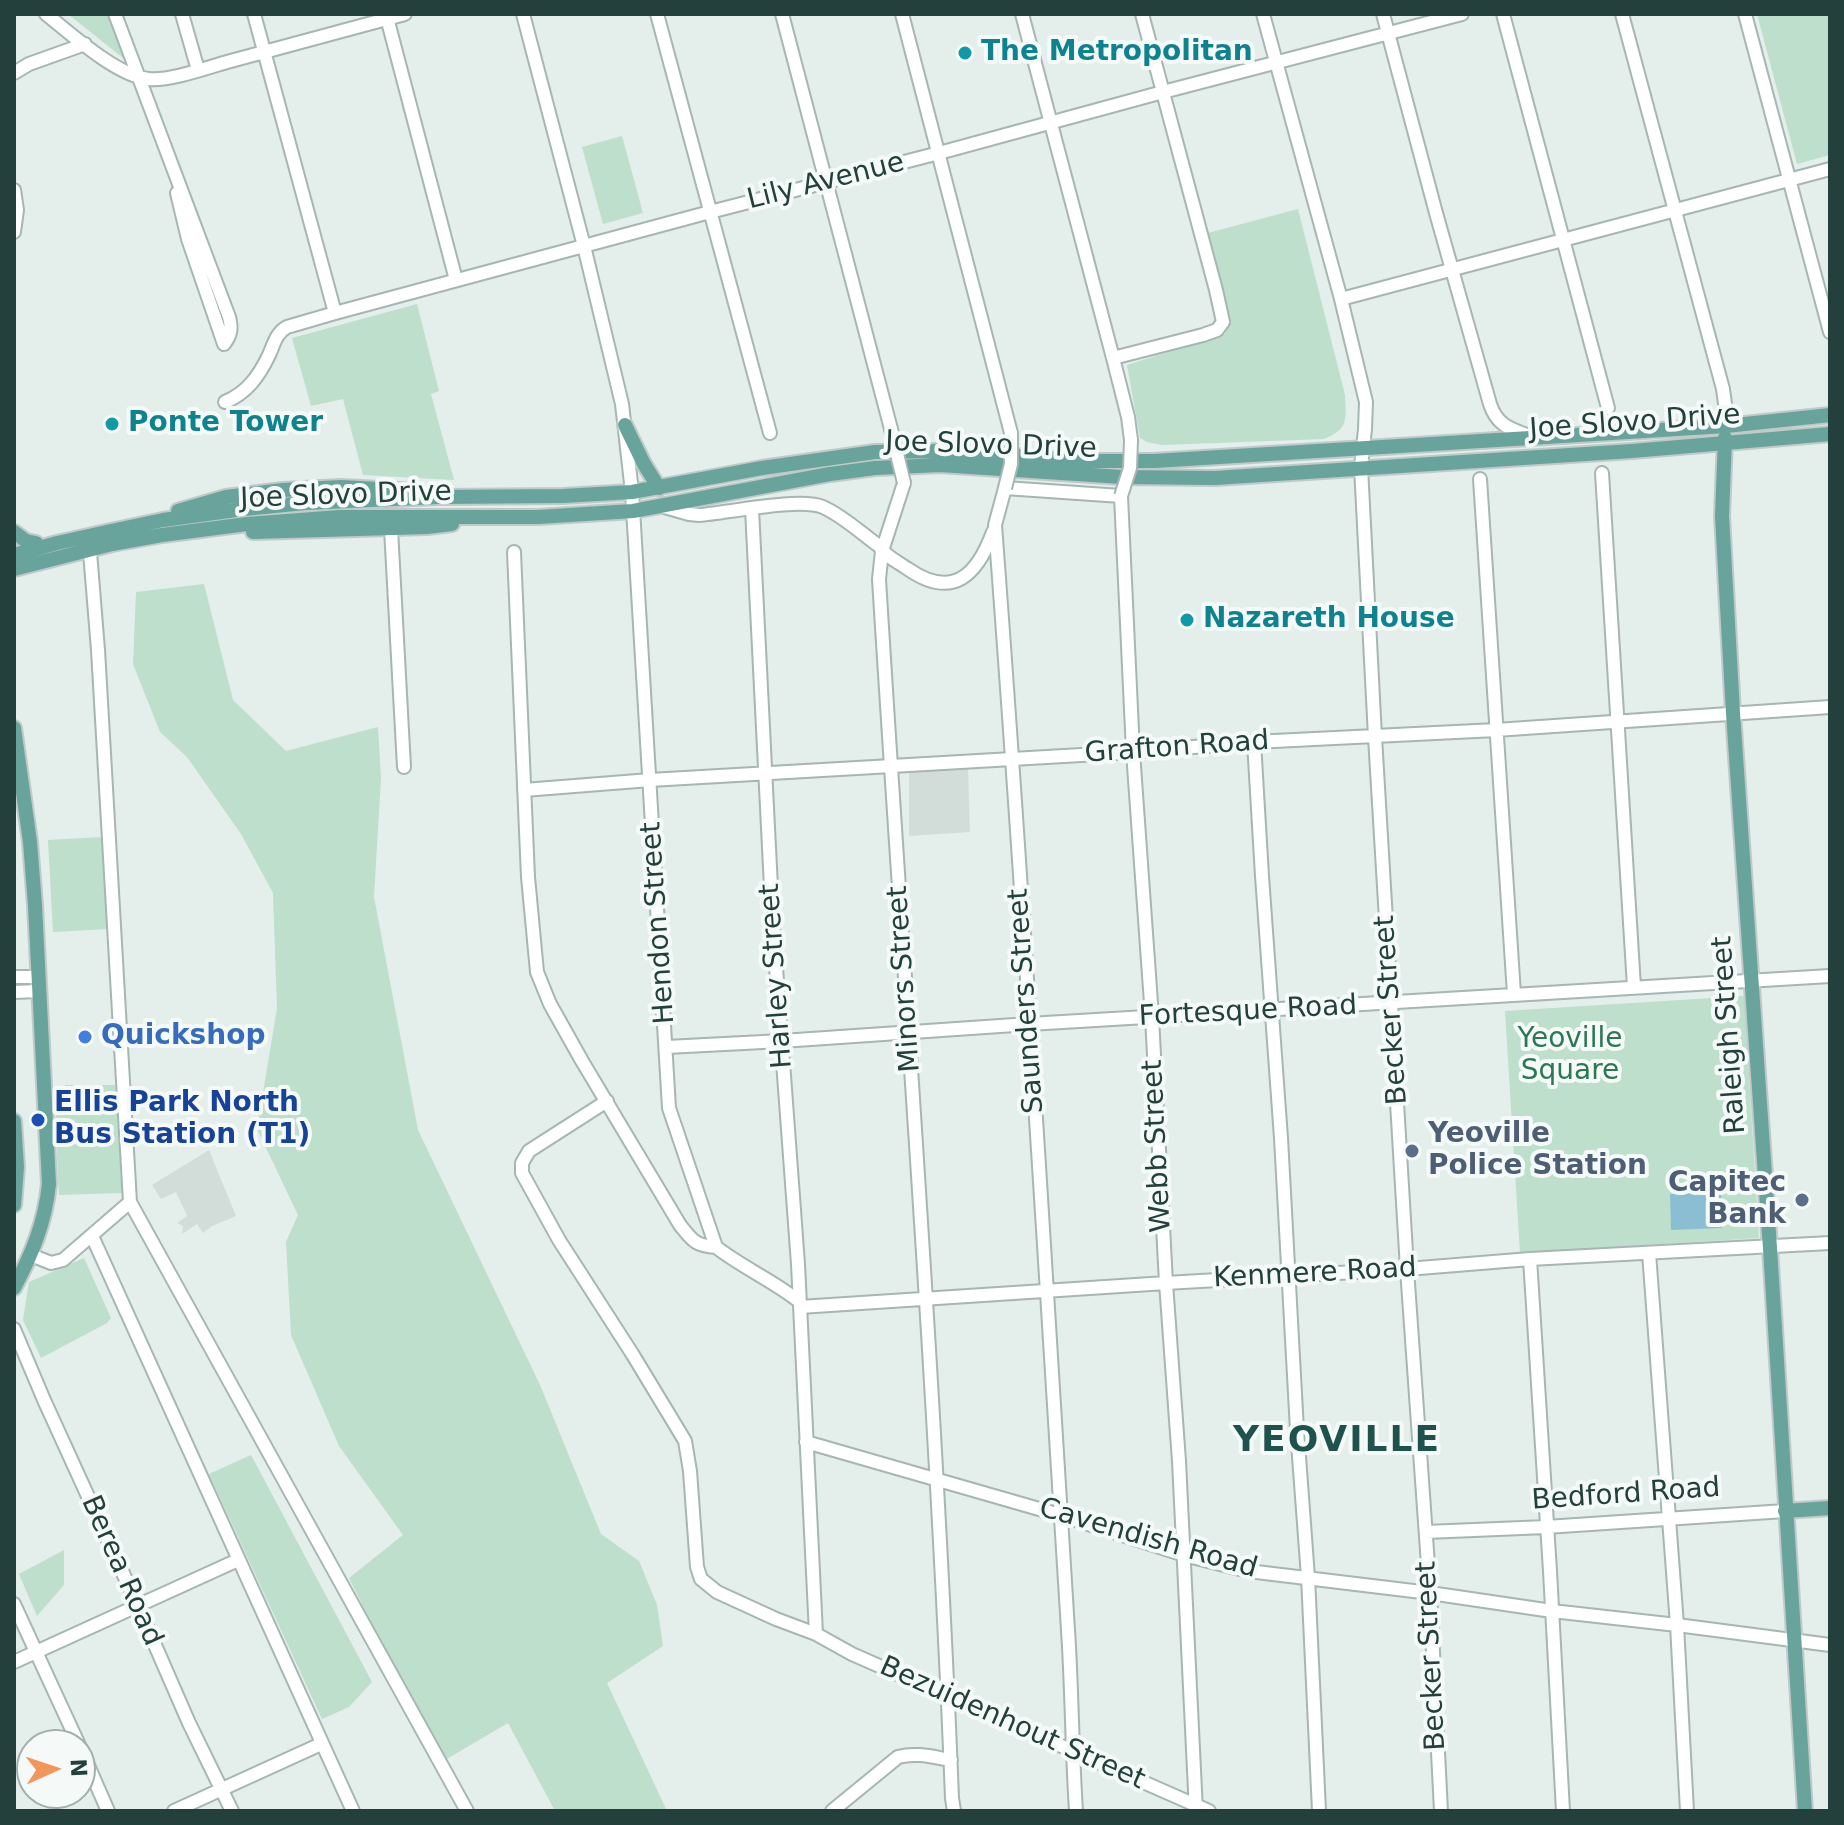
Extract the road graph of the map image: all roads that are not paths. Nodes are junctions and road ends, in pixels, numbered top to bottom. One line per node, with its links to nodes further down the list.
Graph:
1 (46, 14): 20 (street)
2 (115, 14): 25 (street)
3 (182, 14): 23 (street)
4 (254, 14): 21 (street)
5 (405, 14): 18 (street)
6 (523, 14): 38 (street, Hendon Street)
7 (657, 14): 35 (street)
8 (782, 14): 32 (street)
9 (902, 14): 28 (street, Saunders Street)
10 (1022, 14): 27 (street, Webb Street)
11 (1142, 14): 26 (street)
12 (1263, 14): 22 (street, Becker Street)
13 (1383, 14): 19 (street)
14 (1462, 14): 19 (street, Lily Avenue)
15 (1503, 14): 37 (street)
16 (1622, 14): 34 (street)
17 (1745, 14): 31 (street)
18 (387, 16): 21 (street); 40 (street)
19 (1388, 33): 22 (street, Lily Avenue); 39 (street)
20 (85, 44): 24 (street); 25 (street)
21 (263, 53): 23 (street); 42 (street)
22 (1275, 64): 26 (street, Lily Avenue); 41 (street, Becker Street)
23 (198, 70): 25 (street)
24 (14, 73)
25 (139, 77): 29 (street)
26 (1163, 92): 27 (street, Lily Avenue); 44 (street)
27 (1051, 123): 28 (street, Lily Avenue); 44 (street, Webb Street)
28 (939, 153): 32 (street, Lily Avenue); 59 (street, Saunders Street, bridge)
29 (173, 166): 29 (street)
30 (1830, 169): 31 (street)
31 (1789, 180): 34 (street); 43 (street)
32 (826, 182): 35 (street, Lily Avenue); 70 (street, Minors Street, bridge)
33 (14, 190): 36 (street)
34 (1676, 210): 37 (street); 49 (street)
35 (710, 212): 38 (street, Lily Avenue); 50 (street)
36 (14, 232)
37 (1563, 239): 39 (street); 46 (street)
38 (584, 246): 40 (street, Lily Avenue); 48 (street, Hendon Street)
39 (1451, 269): 41 (street); 52 (street)
40 (456, 280): 42 (street, Lily Avenue)
41 (1341, 299): 54 (street, Becker Street)
42 (335, 313): 45 (street, Lily Avenue)
43 (1830, 332)
44 (1113, 358): 61 (street, Webb Street, bridge)
45 (225, 402)
46 (1608, 408)
47 (1830, 415): 49 (main road, Joe Slovo Drive)
48 (625, 425): 58 (main road); 60 (street, Hendon Street)
49 (1726, 426): 52 (main road, Joe Slovo Drive); 53 (main road, Raleigh Street)
50 (770, 433)
51 (1830, 434): 53 (main road, Joe Slovo Drive)
52 (1533, 437): 54 (main road, Joe Slovo Drive)
53 (1724, 444): 55 (main road, Joe Slovo Drive); 76 (main road, Raleigh Street)
54 (1363, 448): 55 (street, Becker Street); 58 (main road, Joe Slovo Drive)
55 (1361, 467): 63 (main road, Joe Slovo Drive); 80 (street, Becker Street)
56 (1602, 473): 77 (street)
57 (1480, 479): 79 (street)
58 (659, 488): 60 (main road, Joe Slovo Drive)
59 (1005, 488): 61 (street); 67 (street, Saunders Street)
60 (632, 492): 62 (main road, Joe Slovo Drive); 65 (street, Hendon Street)
61 (1121, 496): 82 (street, Webb Street)
62 (438, 497): 69 (main road); 71 (main road, Joe Slovo Drive)
63 (660, 506): 64 (street); 65 (main road, Joe Slovo Drive)
64 (752, 509): 70 (street); 86 (street, Harley Street)
65 (633, 511): 66 (main road, Joe Slovo Drive); 87 (street, Hendon Street)
66 (390, 522): 72 (main road); 74 (main road, Joe Slovo Drive); 85 (street)
67 (993, 531): 70 (street); 83 (street, Saunders Street)
68 (14, 532): 69 (main road)
69 (36, 543): 71 (main road)
70 (882, 548): 84 (street, Minors Street)
71 (14, 552)
72 (90, 552): 74 (main road); 105 (street)
73 (514, 552): 88 (street)
74 (14, 570)
75 (1830, 707): 76 (street, Grafton Road)
76 (1733, 713): 77 (street, Grafton Road); 91 (main road, Raleigh Street)
77 (1619, 722): 79 (street, Grafton Road); 93 (street)
78 (14, 728): 92 (main road)
79 (1496, 730): 80 (street, Grafton Road); 95 (street)
80 (1375, 737): 81 (street, Grafton Road); 96 (street, Becker Street)
81 (1254, 742): 82 (street, Grafton Road); 97 (street)
82 (1133, 752): 83 (street, Grafton Road); 98 (street, Webb Street)
83 (1013, 759): 84 (street, Grafton Road); 99 (street, Saunders Street)
84 (890, 766): 86 (street, Grafton Road); 100 (street, Minors Street)
85 (404, 767)
86 (766, 774): 87 (street, Grafton Road); 101 (street, Harley Street)
87 (650, 780): 88 (street, Grafton Road); 102 (street, Hendon Street)
88 (524, 790): 103 (street)
89 (1830, 976): 91 (street, Fortesque Road)
90 (14, 977): 92 (street)
91 (1753, 981): 93 (street, Fortesque Road); 110 (main road, Raleigh Street)
92 (39, 984): 94 (street); 112 (main road)
93 (1634, 987): 95 (street, Fortesque Road)
94 (14, 992)
95 (1514, 994): 96 (street, Fortesque Road)
96 (1391, 1003): 97 (street, Fortesque Road); 114 (street, Becker Street)
97 (1271, 1010): 98 (street, Fortesque Road); 115 (street)
98 (1152, 1017): 99 (street, Fortesque Road); 116 (street, Webb Street)
99 (1029, 1024): 100 (street, Fortesque Road); 118 (street, Saunders Street)
100 (908, 1032): 101 (street, Fortesque Road); 119 (street, Minors Street)
101 (782, 1041): 102 (street, Fortesque Road); 120 (street, Harley Street)
102 (667, 1047): 109 (street, Hendon Street)
103 (607, 1101): 109 (street); 138 (street, Bezuidenhout Street)
104 (14, 1121): 106 (main road)
105 (130, 1202): 107 (street); 155 (street)
106 (14, 1205)
107 (92, 1236): 112 (street); 131 (street)
108 (1830, 1243): 110 (street, Kenmere Road)
109 (716, 1247): 120 (street)
110 (1770, 1248): 111 (street, Kenmere Road); 125 (main road, Raleigh Street)
111 (1649, 1253): 113 (street, Kenmere Road); 127 (street)
112 (31, 1255): 117 (main road)
113 (1530, 1259): 114 (street, Kenmere Road); 128 (street)
114 (1407, 1269): 115 (street, Kenmere Road); 129 (street, Becker Street)
115 (1288, 1276): 116 (street, Kenmere Road); 132 (street)
116 (1166, 1283): 118 (street, Kenmere Road); 130 (street, Webb Street)
117 (14, 1288)
118 (1047, 1291): 119 (street, Kenmere Road); 126 (street, Saunders Street)
119 (926, 1299): 120 (street, Kenmere Road); 123 (street, Minors Street)
120 (800, 1305): 122 (street, Harley Street)
121 (14, 1329): 135 (street, Berea Road)
122 (806, 1442): 123 (street, Cavendish Road); 138 (street, Harley Street)
123 (936, 1478): 126 (street, Cavendish Road); 143 (street, Minors Street)
124 (1830, 1508): 125 (main road, Bedford Road)
125 (1785, 1511): 127 (street, Bedford Road); 139 (main road, Raleigh Street)
126 (1060, 1515): 130 (street, Cavendish Road); 146 (street, Saunders Street)
127 (1669, 1519): 128 (street, Bedford Road); 137 (street)
128 (1546, 1527): 129 (street, Bedford Road); 136 (street)
129 (1426, 1532): 133 (street, Becker Street)
130 (1184, 1555): 132 (street, Cavendish Road); 150 (street, Webb Street)
131 (238, 1560): 135 (street); 145 (street)
132 (1308, 1577): 133 (street, Cavendish Road); 160 (street)
133 (1430, 1593): 136 (street, Cavendish Road); 161 (street, Becker Street)
134 (14, 1604): 141 (street)
135 (138, 1606): 141 (street); 149 (street, Berea Road)
136 (1552, 1611): 137 (street, Cavendish Road); 162 (street)
137 (1677, 1625): 139 (street, Cavendish Road); 163 (street)
138 (816, 1634): 143 (street, Bezuidenhout Street)
139 (1794, 1641): 140 (street, Cavendish Road); 164 (main road, Raleigh Street)
140 (1830, 1645)
141 (35, 1652): 142 (street); 144 (street)
142 (14, 1662)
143 (949, 1696): 146 (street, Bezuidenhout Street); 147 (street, Minors Street)
144 (72, 1729)
145 (321, 1744): 149 (street); 154 (street)
146 (1072, 1750): 150 (street, Bezuidenhout Street); 158 (street, Saunders Street)
147 (951, 1760): 156 (street); 157 (street, Minors Street)
148 (96, 1783): 151 (street)
149 (222, 1789): 152 (street); 153 (street, Berea Road)
150 (1196, 1808): 159 (street, Bezuidenhout Street)
151 (108, 1811)
152 (174, 1811)
153 (232, 1811)
154 (353, 1811)
155 (467, 1811)
156 (832, 1811)
157 (954, 1811)
158 (1076, 1811)
159 (1209, 1811)
160 (1319, 1811)
161 (1441, 1811)
162 (1563, 1811)
163 (1687, 1811)
164 (1805, 1811)

